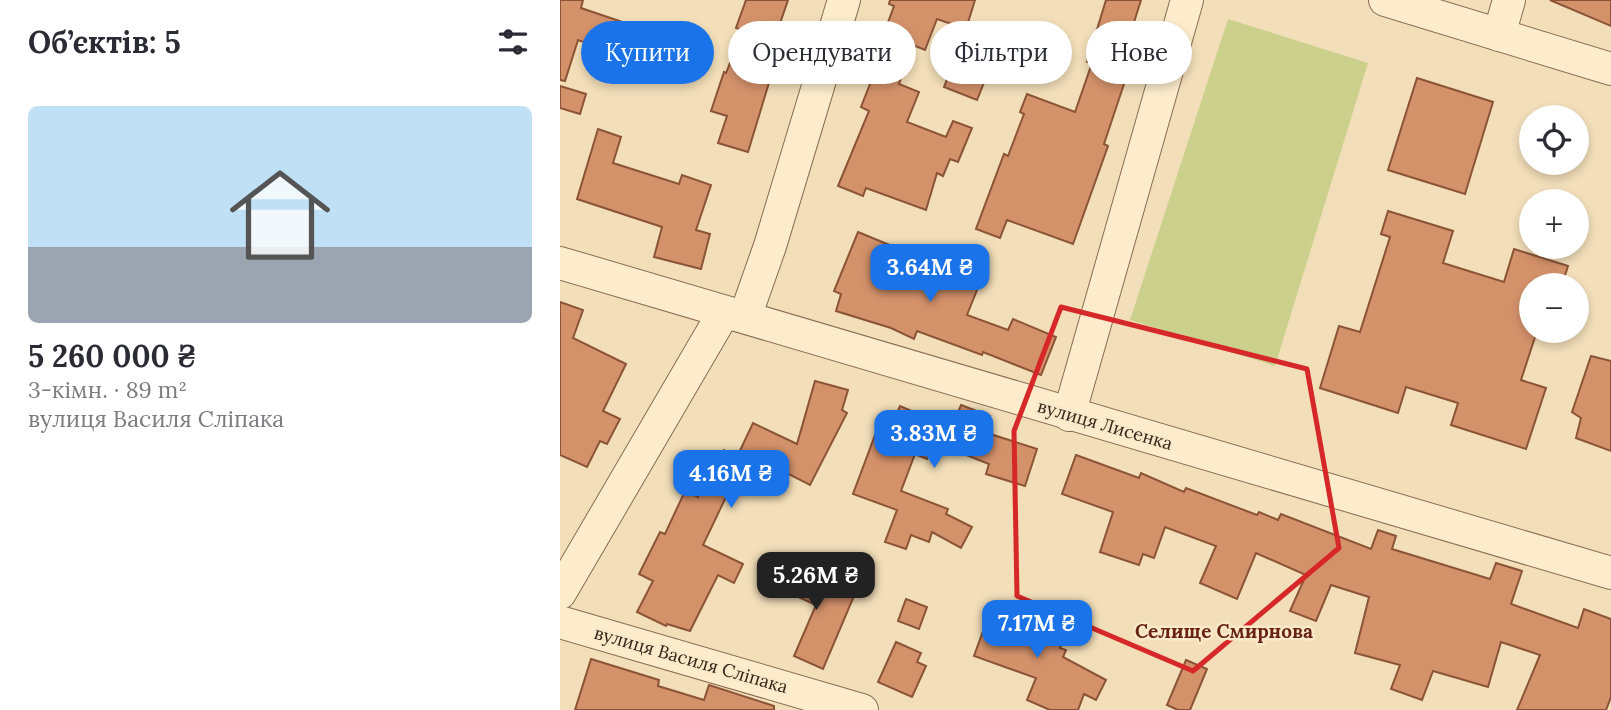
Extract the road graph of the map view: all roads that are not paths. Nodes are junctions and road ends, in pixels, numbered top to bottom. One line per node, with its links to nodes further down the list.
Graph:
1 (844, 0): 8 (street)
2 (1187, 0): 9 (street)
3 (1385, 0): 5 (street)
4 (1510, 0): 5 (street)
5 (1499, 35): 6 (street)
6 (1611, 69)
7 (560, 263): 8 (street, вулиця Лисенка)
8 (735, 314): 9 (street, вулиця Лисенка); 11 (street)
9 (1069, 415): 10 (street, вулиця Лисенка)
10 (1611, 573)
11 (560, 593)
12 (560, 622): 13 (street, вулиця Василя Сліпака)
13 (862, 710)

